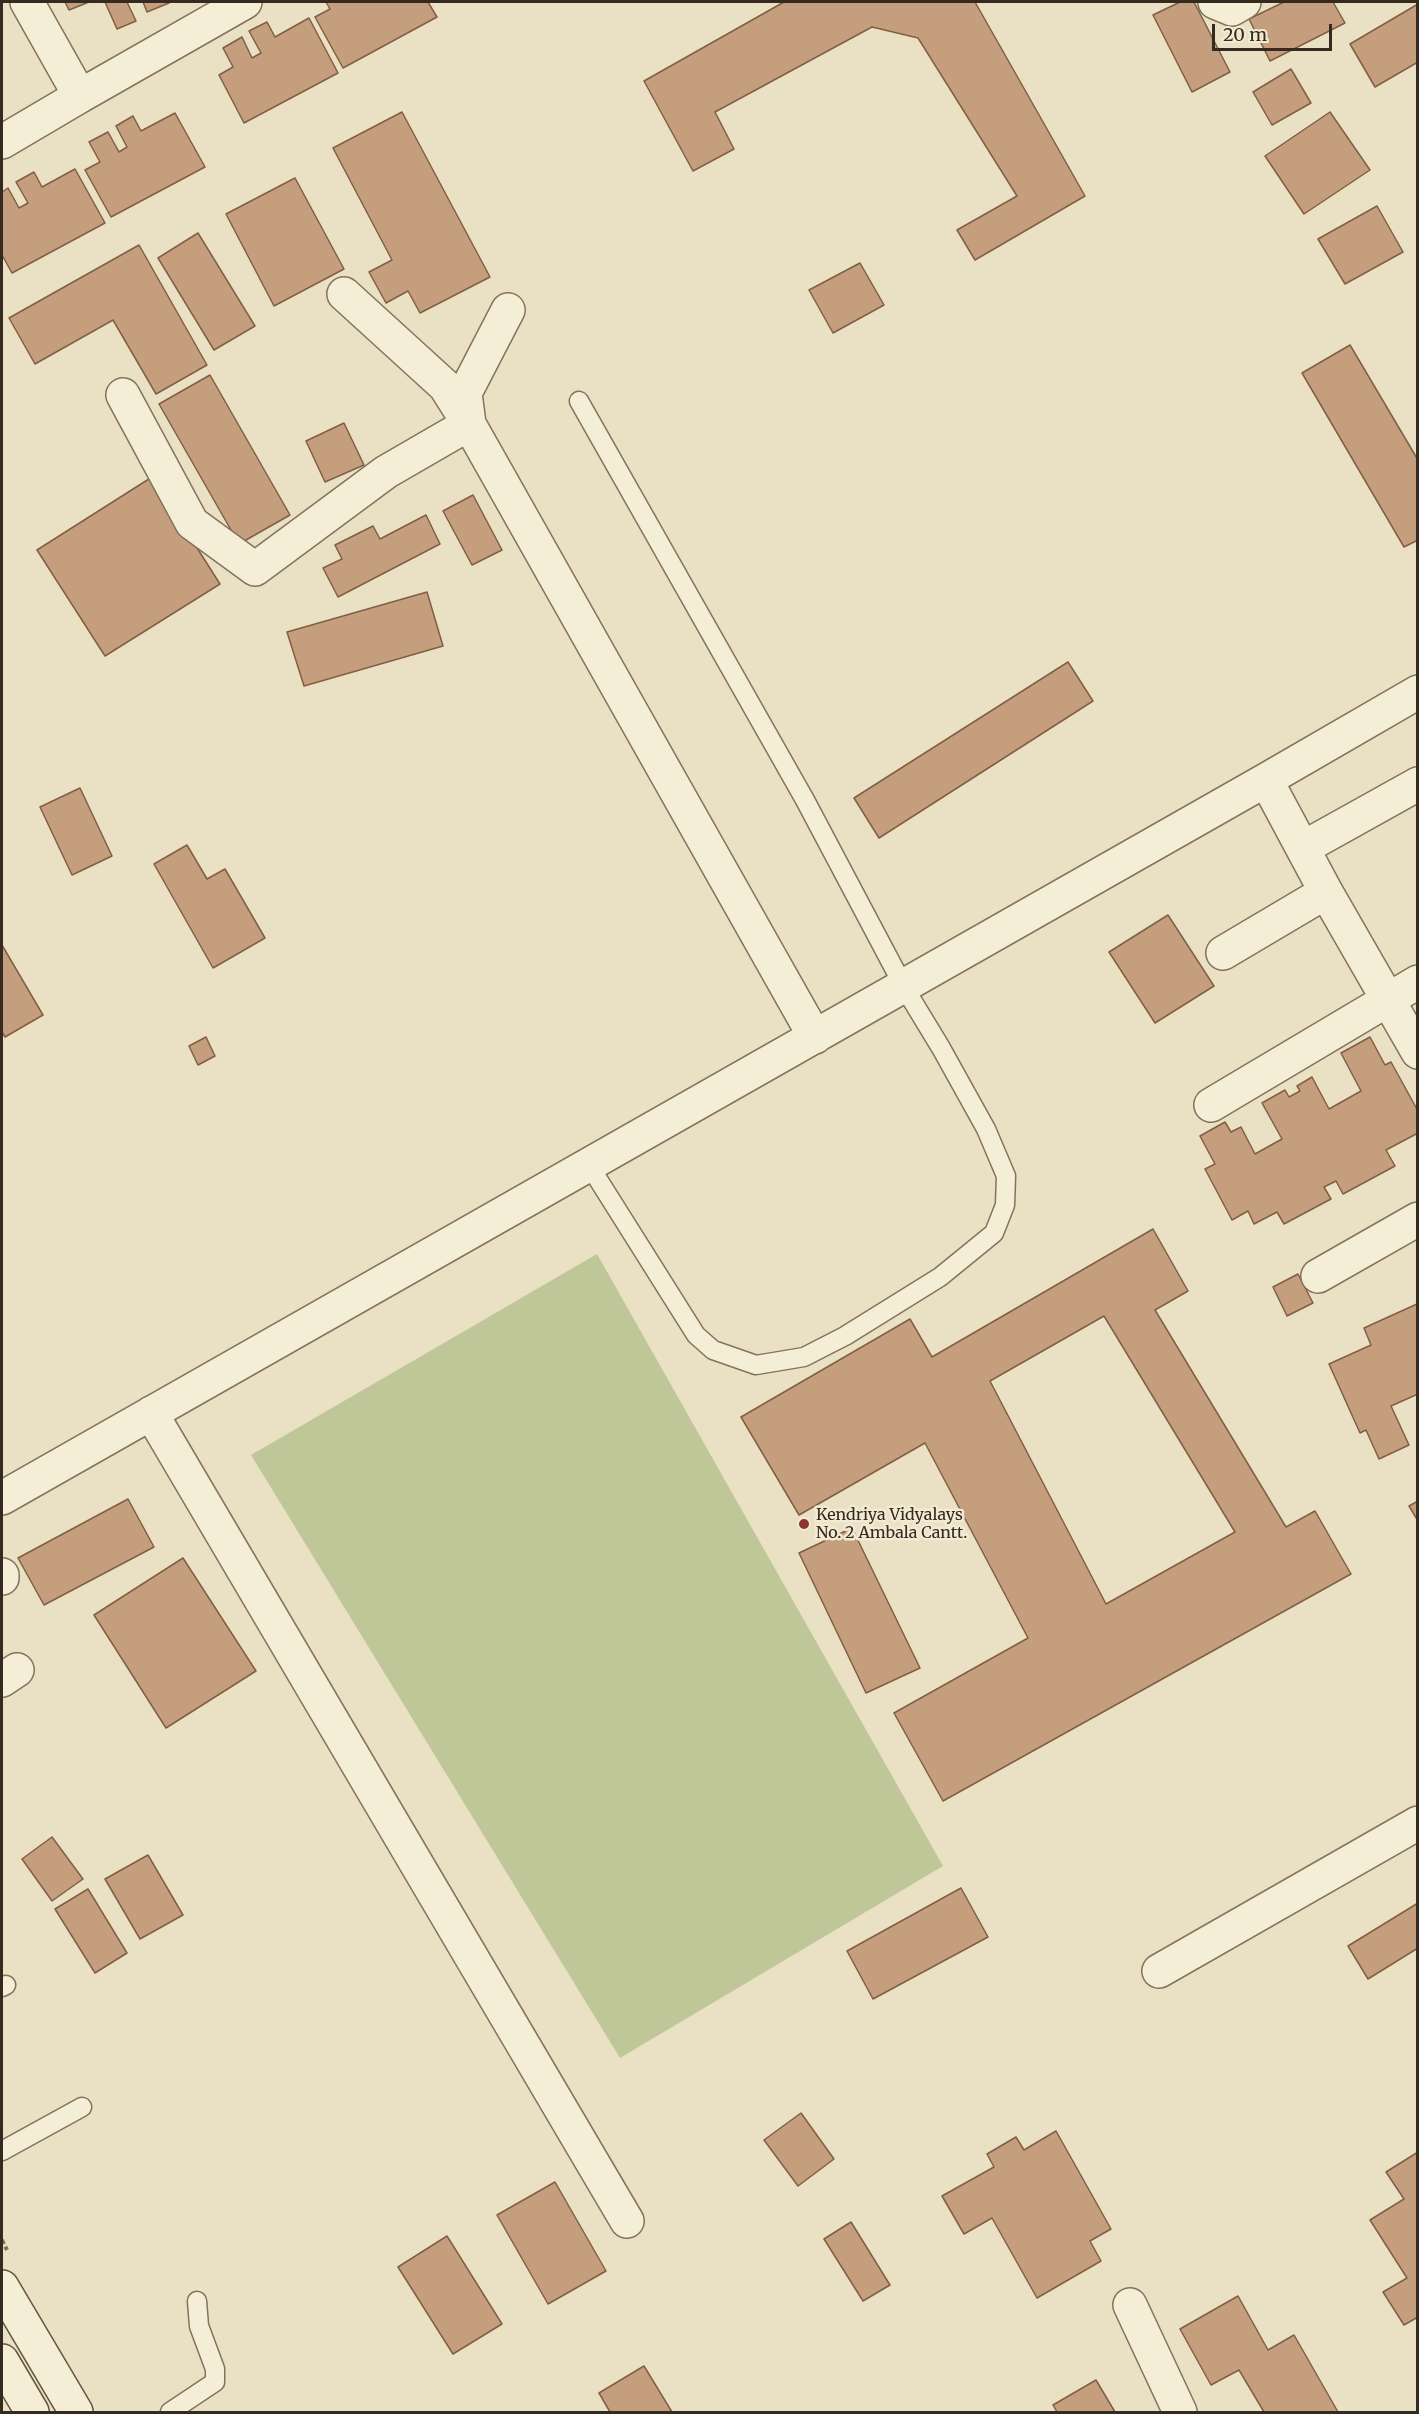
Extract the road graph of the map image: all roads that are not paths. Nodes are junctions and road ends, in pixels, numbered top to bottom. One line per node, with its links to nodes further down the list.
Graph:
1 (27, 2): 5 (street)
2 (245, 2): 5 (street)
3 (1215, 2): 4 (street)
4 (1244, 2)
5 (80, 96): 6 (street)
6 (2, 142)
7 (344, 294): 11 (street)
8 (508, 310): 11 (street)
9 (123, 395): 11 (street)
10 (579, 400): 19 (lane)
11 (470, 424): 21 (street)
12 (1418, 692): 13 (street)
13 (1266, 780): 15 (street); 19 (street)
14 (1418, 784): 15 (street)
15 (1303, 848): 16 (street)
16 (1326, 892): 17 (street); 20 (street)
17 (1223, 953)
18 (1418, 982): 20 (street)
19 (904, 987): 21 (street); 24 (lane)
20 (1388, 998): 22 (street); 23 (street)
21 (814, 1037): 24 (street)
22 (1418, 1053)
23 (1211, 1105)
24 (589, 1165): 27 (street)
25 (1418, 1219): 26 (street)
26 (1318, 1276)
27 (151, 1413): 28 (street); 33 (street)
28 (2, 1498)
29 (1418, 1823): 30 (street)
30 (1159, 1971)
31 (82, 2107): 32 (lane)
32 (2, 2151)
33 (627, 2221)
34 (2, 2287): 39 (street)
35 (197, 2301): 40 (lane)
36 (1130, 2305): 41 (street)
37 (2, 2361): 38 (street)
38 (32, 2412)
39 (76, 2412)
40 (170, 2412)
41 (1180, 2412)

